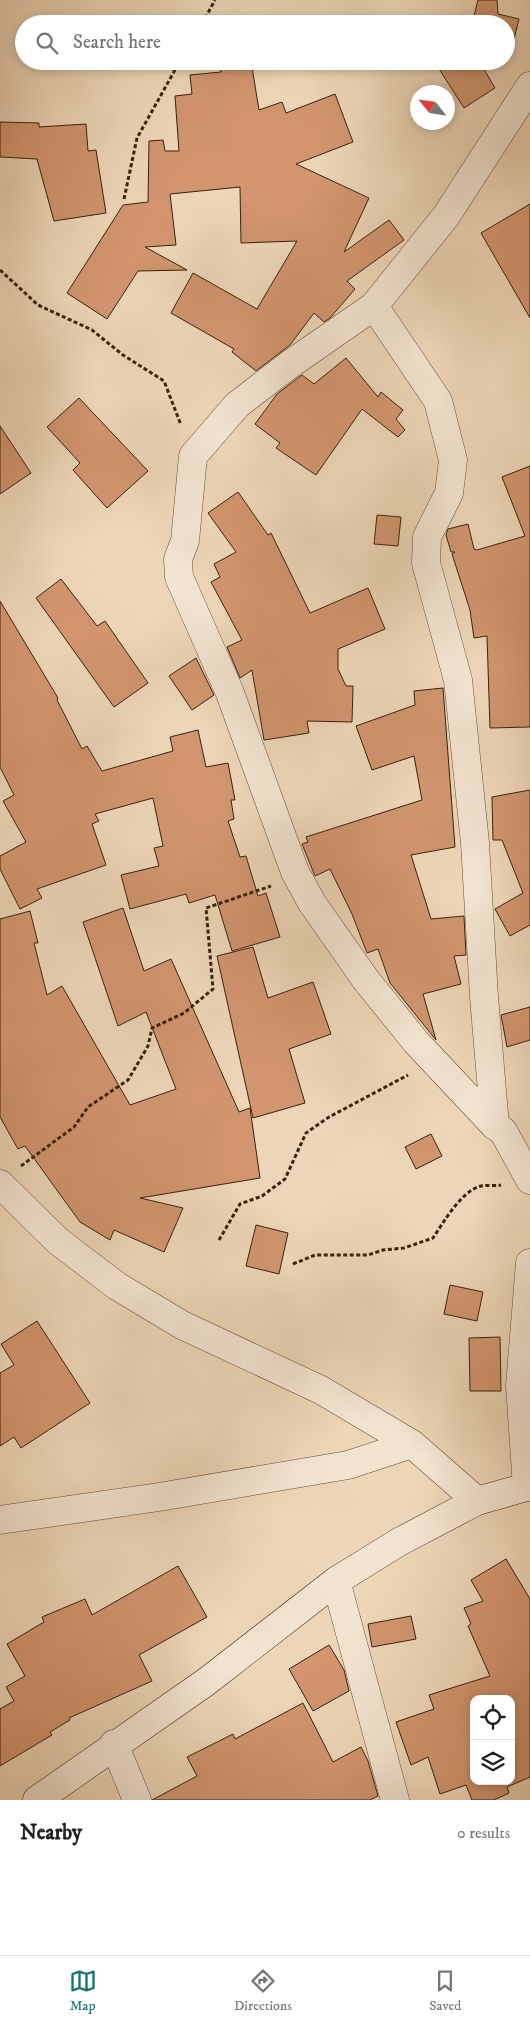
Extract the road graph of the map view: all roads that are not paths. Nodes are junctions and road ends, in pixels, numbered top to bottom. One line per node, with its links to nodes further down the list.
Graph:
1 (530, 86): 2 (street)
2 (374, 306): 3 (street); 3 (street)
3 (495, 1126): 5 (street)
4 (7, 1177): 7 (street)
5 (530, 1178)
6 (530, 1263): 8 (street)
7 (412, 1444): 9 (street); 10 (street)
8 (528, 1487): 9 (street)
9 (477, 1501): 11 (street)
10 (0, 1520)
11 (336, 1581): 12 (street); 15 (street)
12 (114, 1744): 13 (street); 14 (street)
13 (37, 1800)
14 (137, 1800)
15 (395, 1800)

